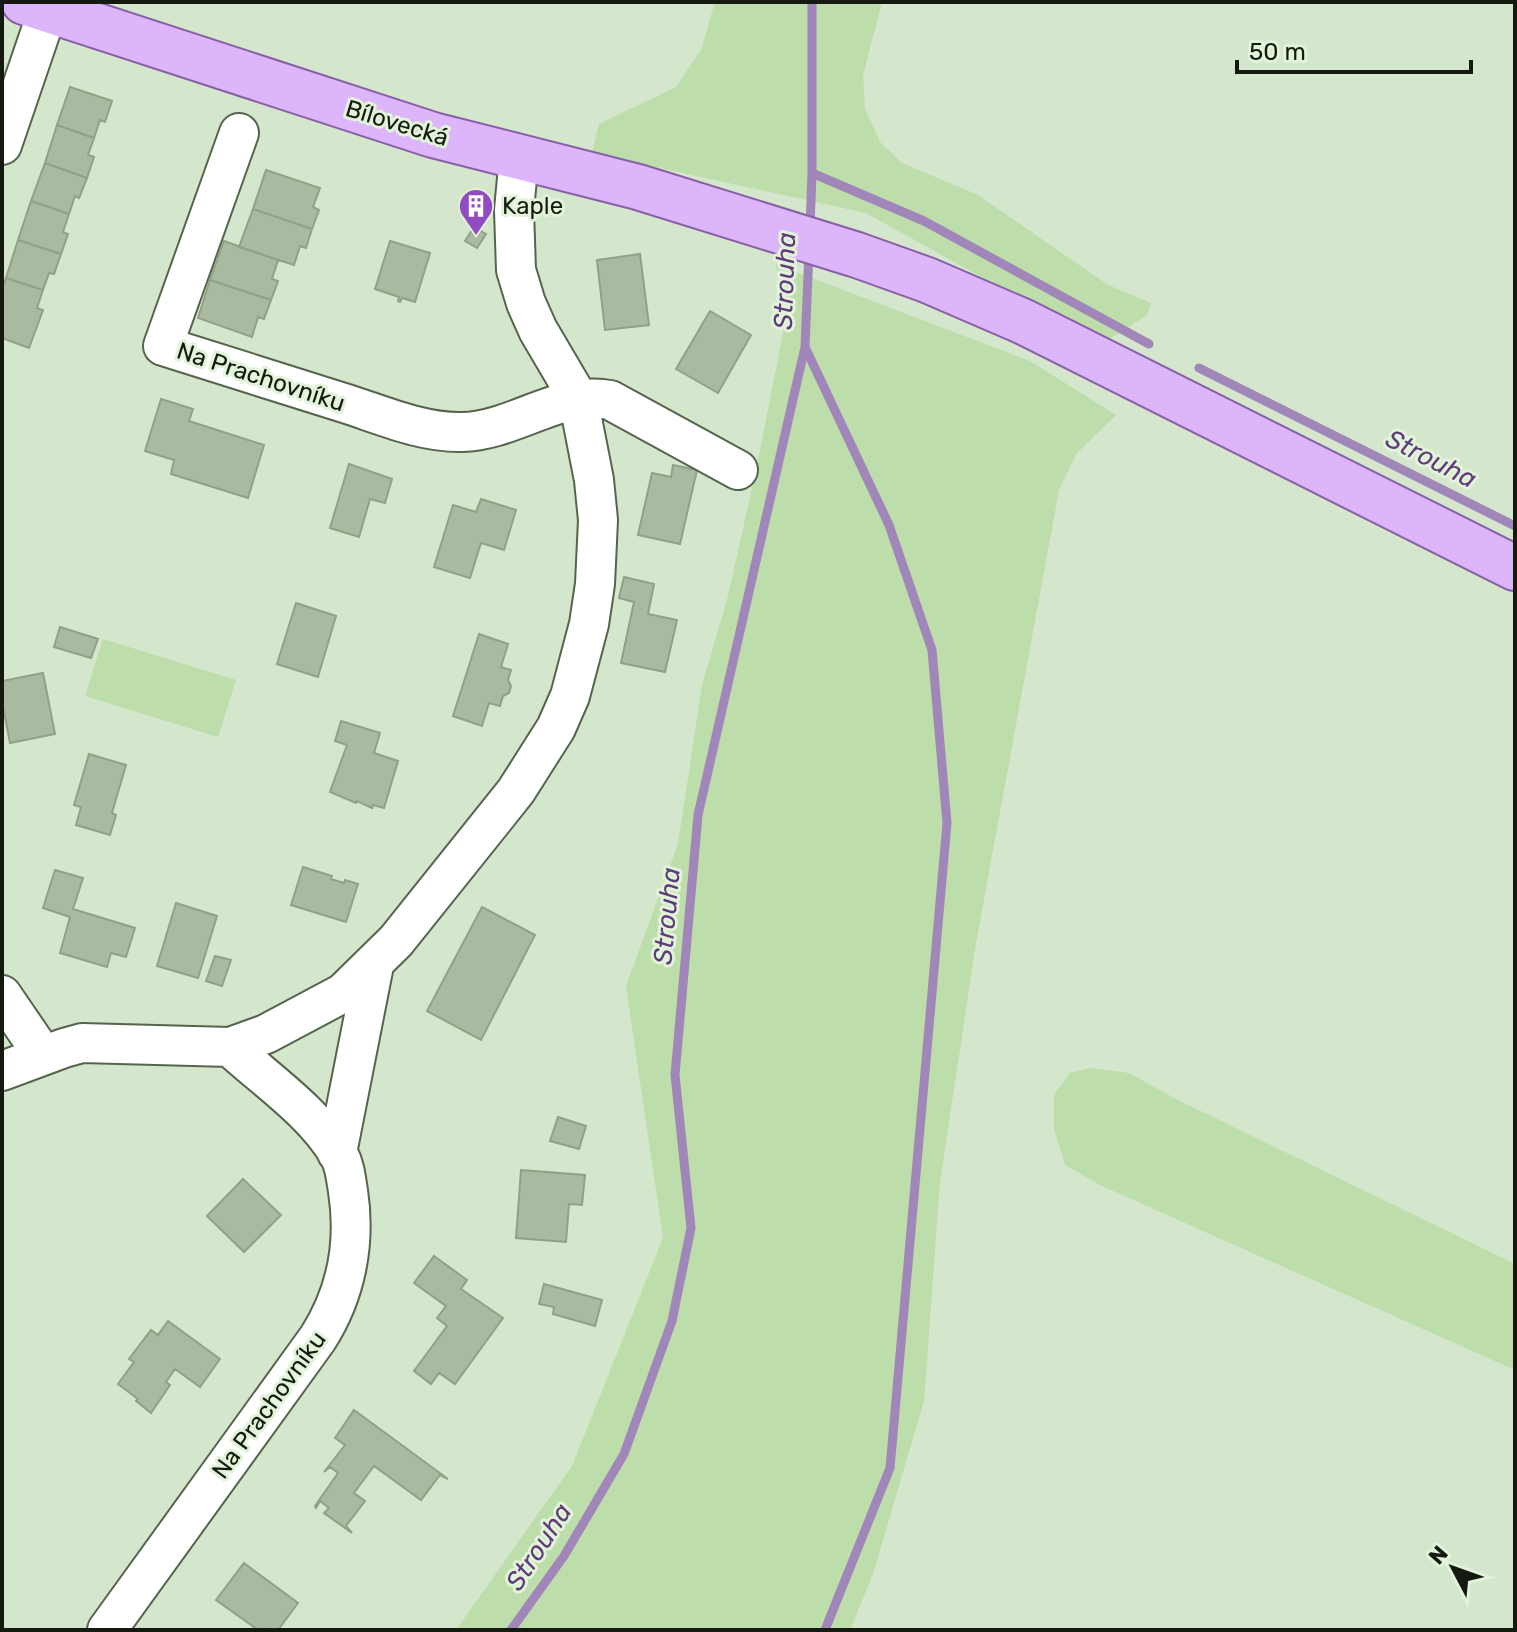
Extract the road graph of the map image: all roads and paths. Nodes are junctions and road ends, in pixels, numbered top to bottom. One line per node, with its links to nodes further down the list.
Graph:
1 (48, 7): 3 (street); 4 (main road, Bílovecká)
2 (239, 133): 5 (street, Na Prachovníku)
3 (2, 145)
4 (519, 157): 5 (street); 7 (main road, Bílovecká)
5 (578, 398): 6 (street, Na Prachovníku); 8 (street)
6 (738, 470)
7 (1515, 568)
8 (374, 965): 10 (street); 13 (street, Na Prachovníku)
9 (2, 995): 11 (street)
10 (230, 1047): 11 (street); 13 (street, Na Prachovníku)
11 (43, 1055): 12 (street)
12 (2, 1071)
13 (337, 1153): 14 (street, Na Prachovníku)
14 (107, 1630)

